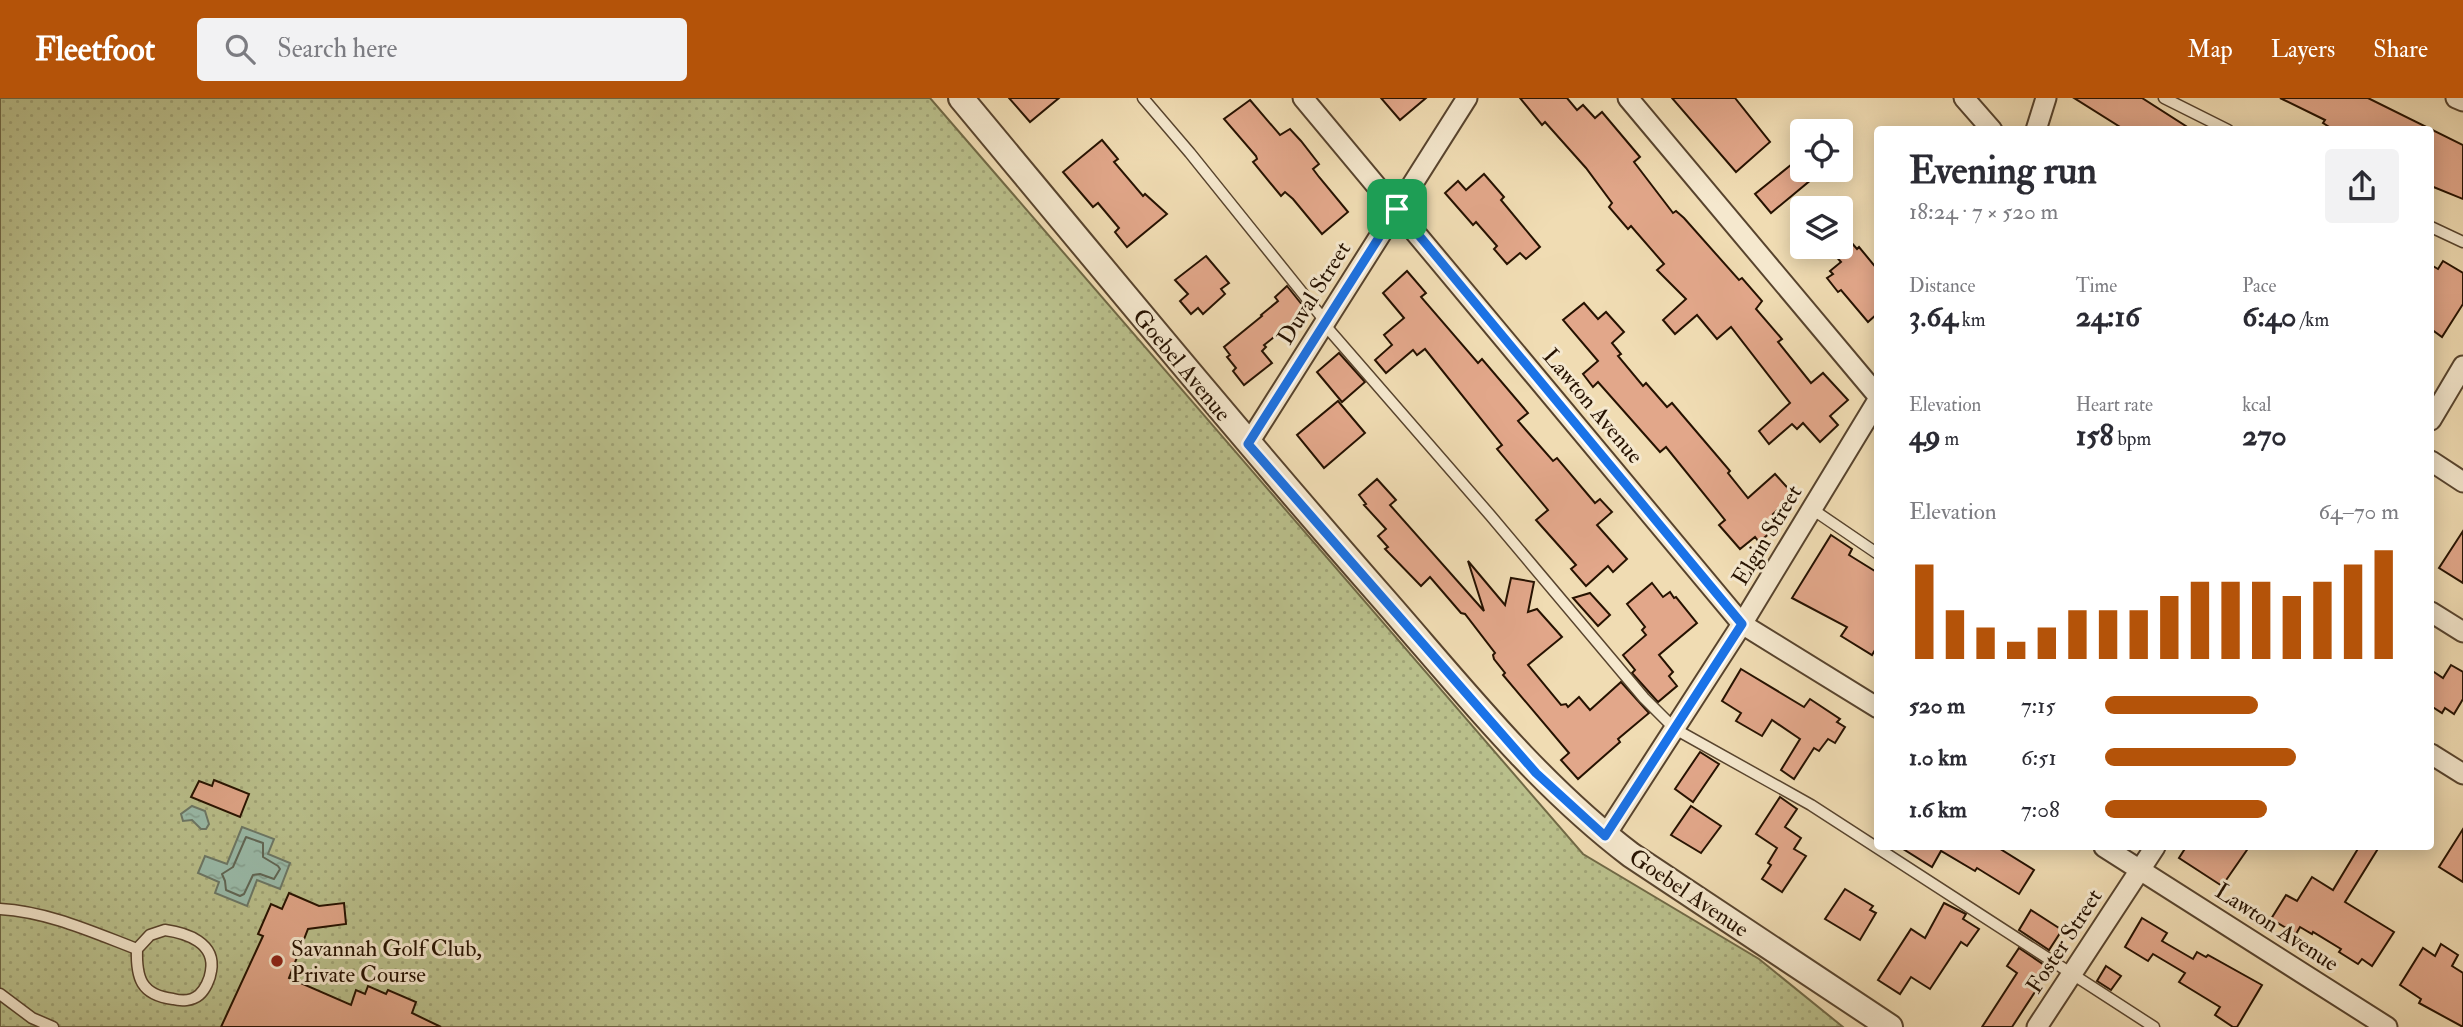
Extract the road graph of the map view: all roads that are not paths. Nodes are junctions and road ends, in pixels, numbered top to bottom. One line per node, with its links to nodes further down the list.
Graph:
1 (961, 98): 22 (street, Goebel Avenue)
2 (1143, 98): 17 (lane)
3 (1303, 98): 14 (street, Lawton Avenue)
4 (1628, 98): 19 (street)
5 (1964, 98): 11 (street)
6 (2046, 98): 12 (street)
7 (2164, 98): 13 (lane)
8 (2456, 98): 10 (street)
9 (1466, 99): 14 (street, Duval Street)
10 (2463, 101)
11 (1988, 126)
12 (2037, 126)
13 (2220, 126)
14 (1397, 209): 17 (street, Duval Street); 28 (street, Lawton Avenue)
15 (2434, 228): 16 (lane)
16 (2463, 242)
17 (1325, 322): 22 (street, Duval Street); 31 (lane)
18 (2463, 366): 21 (street)
19 (1874, 393)
20 (1874, 405): 25 (street, Elgin Street)
21 (2434, 415)
22 (1248, 444): 34 (street, Goebel Avenue)
23 (2434, 463): 24 (street)
24 (2463, 482)
25 (1812, 509): 26 (lane); 28 (street, Elgin Street)
26 (1874, 551)
27 (2434, 614): 29 (street)
28 (1742, 624): 30 (street, Lawton Avenue); 31 (street, Elgin Street)
29 (2463, 632)
30 (1874, 706)
31 (1675, 729): 34 (street, Elgin Street); 35 (lane)
32 (2434, 756): 33 (street)
33 (2463, 774)
34 (1605, 836): 45 (street, Goebel Avenue)
35 (1874, 847)
36 (1879, 850): 42 (lane)
37 (2110, 850): 39 (street, Lawton Avenue)
38 (2153, 850): 39 (street, Foster Street)
39 (2140, 869): 42 (street, Foster Street); 48 (street, Lawton Avenue)
40 (0, 909): 41 (lane)
41 (137, 949): 41 (lane)
42 (2071, 975): 46 (street, Foster Street); 47 (lane)
43 (0, 994): 44 (lane)
44 (53, 1027)
45 (1890, 1027)
46 (2038, 1027)
47 (2154, 1027)
48 (2387, 1027)

